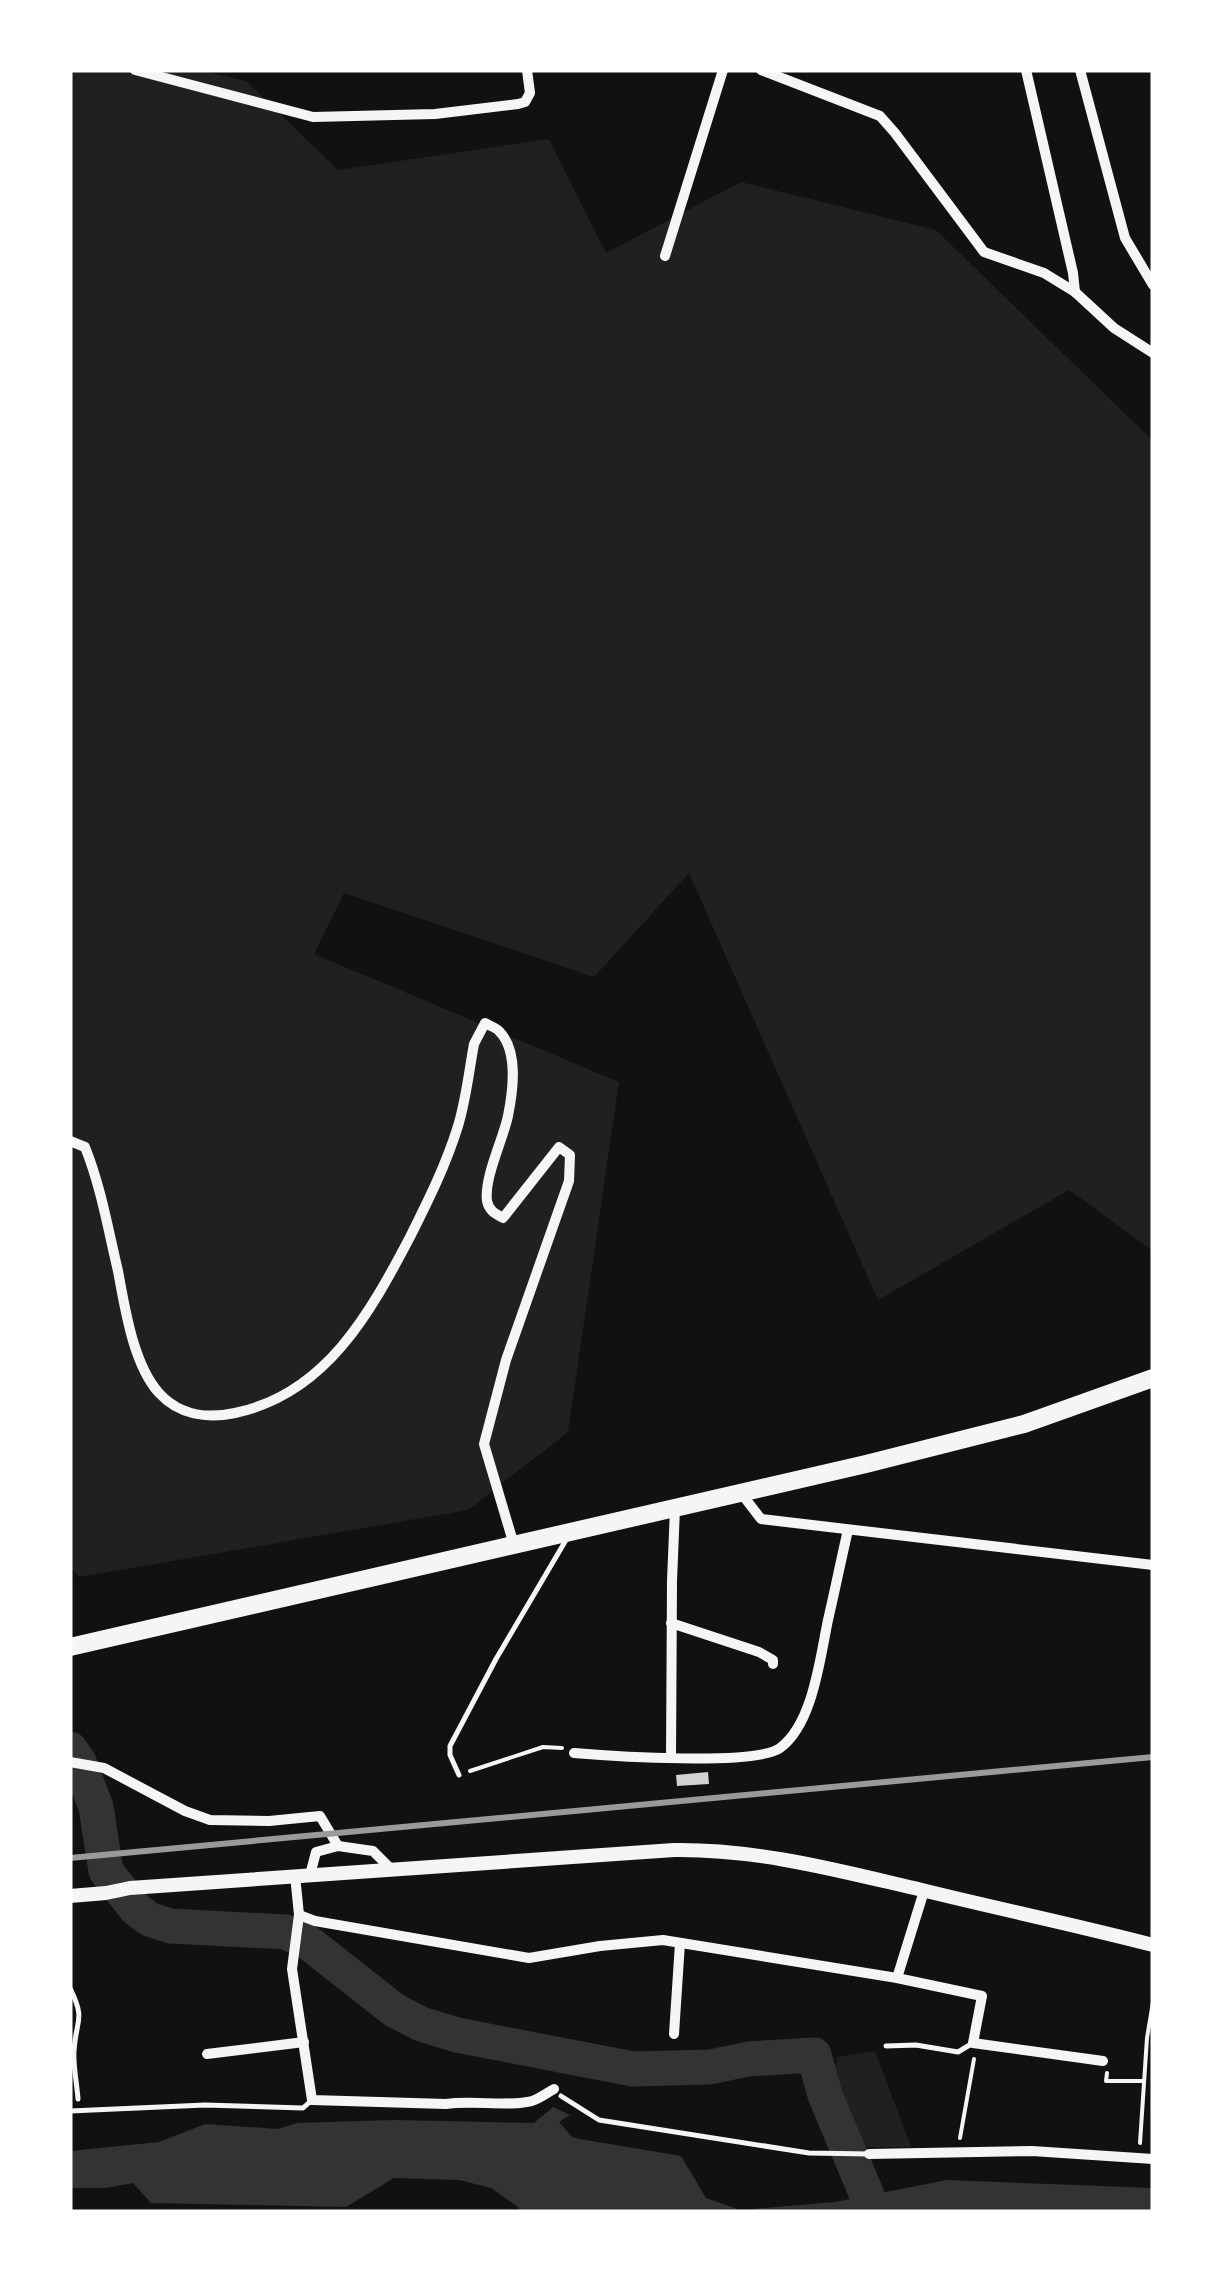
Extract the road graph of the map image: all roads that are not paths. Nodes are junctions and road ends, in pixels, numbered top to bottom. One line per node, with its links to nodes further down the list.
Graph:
1 (135, 70): 2 (street)
2 (528, 70)
3 (722, 70): 7 (street)
4 (761, 70): 9 (street)
5 (1026, 70): 9 (street)
6 (1080, 70): 8 (street)
7 (666, 256)
8 (1153, 285)
9 (1075, 292): 10 (street)
10 (1153, 353)
11 (70, 1141): 17 (street)
12 (1153, 1378): 13 (highway)
13 (741, 1493): 14 (highway); 15 (street)
14 (675, 1508): 16 (highway); 19 (street)
15 (848, 1530): 18 (street); 26 (street)
16 (570, 1534): 17 (highway); 28 (lane)
17 (514, 1545): 21 (highway)
18 (1153, 1565)
19 (671, 1623): 24 (street); 26 (street)
20 (70, 1634): 21 (highway)
21 (125, 1634): 22 (highway); 23 (street)
22 (70, 1647)
23 (70, 1655)
24 (773, 1664)
25 (574, 1753): 26 (street)
26 (671, 1758)
27 (70, 1762): 29 (street)
28 (458, 1774)
29 (338, 1846): 30 (street); 31 (street)
30 (391, 1869): 31 (main road); 32 (main road)
31 (302, 1875): 33 (main road); 34 (street)
32 (924, 1891): 36 (main road); 37 (street)
33 (70, 1896)
34 (299, 1918): 35 (street); 40 (street)
35 (680, 1943): 37 (street); 39 (street)
36 (1153, 1945)
37 (898, 1978): 41 (street)
38 (70, 1988): 46 (lane)
39 (674, 2034)
40 (304, 2042): 43 (street); 47 (street)
41 (975, 2044): 42 (lane); 44 (street)
42 (886, 2046)
43 (207, 2054)
44 (1106, 2066)
45 (558, 2092): 47 (street); 49 (lane)
46 (78, 2100)
47 (312, 2100): 48 (lane)
48 (70, 2110)
49 (869, 2154): 50 (street)
50 (1153, 2160)

